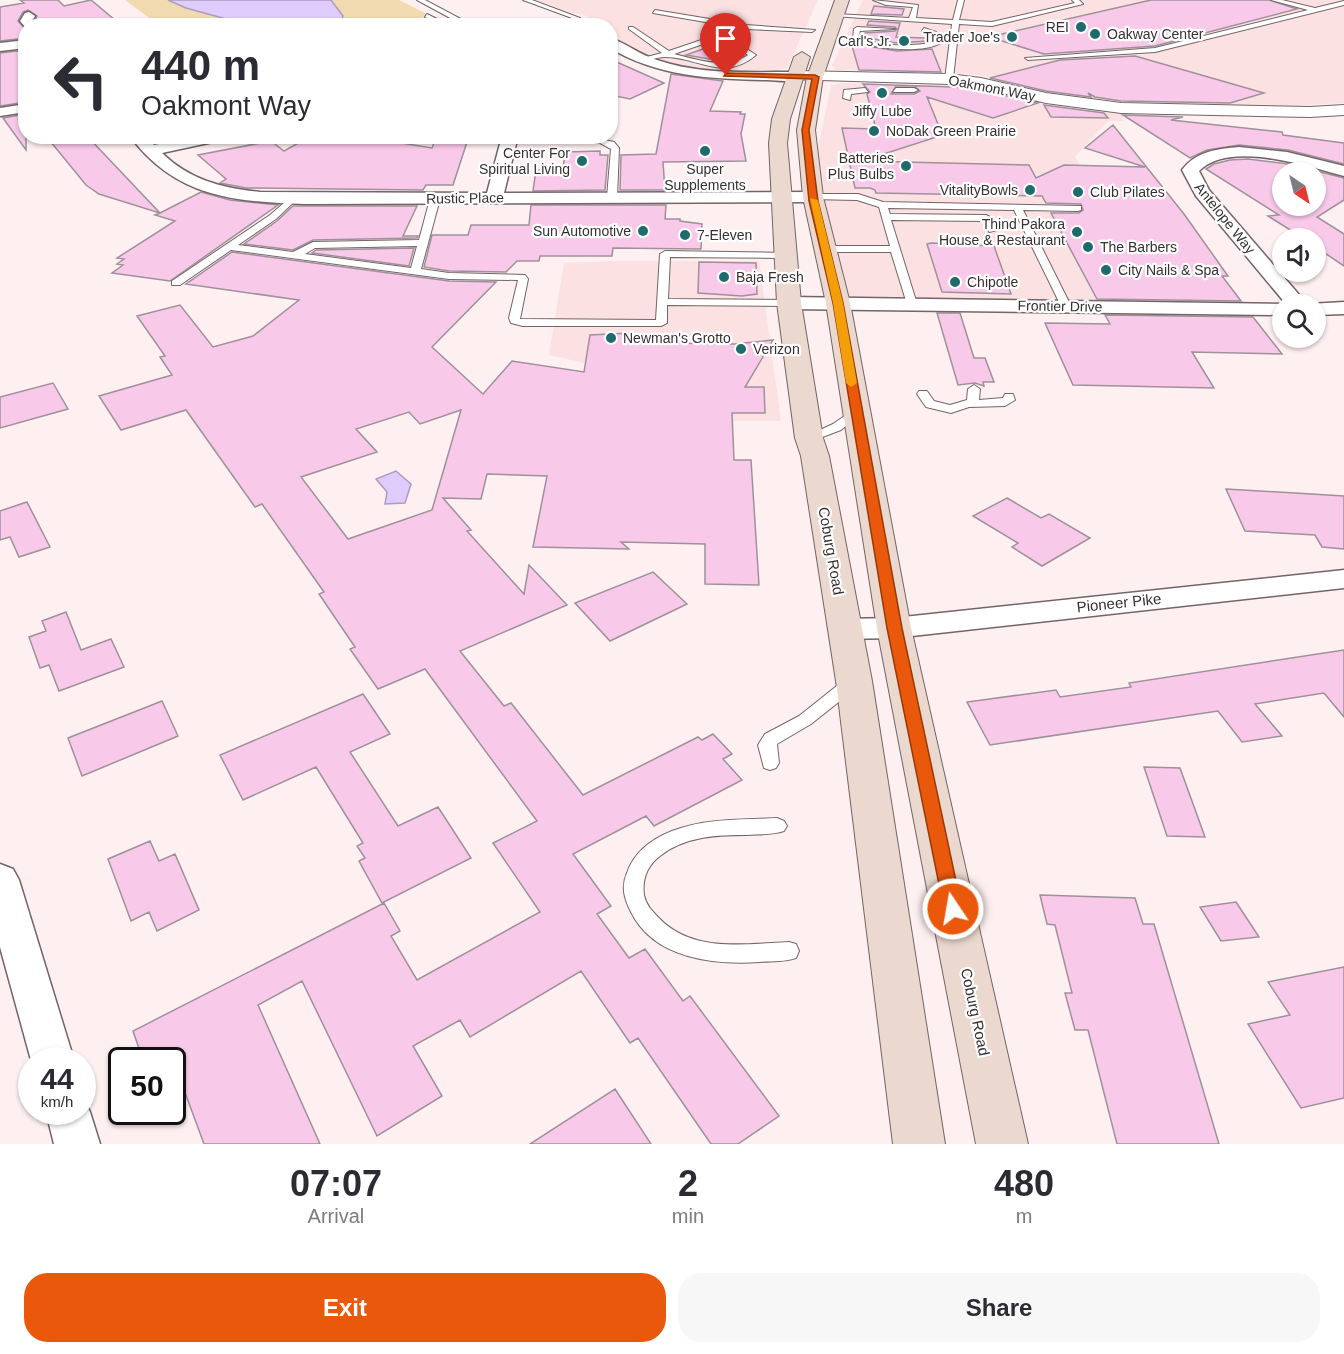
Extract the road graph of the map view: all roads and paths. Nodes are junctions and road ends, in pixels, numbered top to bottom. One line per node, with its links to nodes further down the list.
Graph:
1 (420, 0): 19 (lane)
2 (543, 0): 7 (lane)
3 (843, 0): 16 (main road, Coburg Road)
4 (961, 0): 23 (lane)
5 (1076, 0): 23 (lane)
6 (1274, 0): 11 (lane)
7 (528, 1): 20 (lane)
8 (1344, 3): 11 (lane)
9 (878, 8): 12 (lane); 12 (lane); 17 (lane); 26 (lane)
10 (867, 9): 17 (lane)
11 (1316, 10): 43 (lane)
12 (894, 11): 21 (lane); 21 (lane)
13 (655, 12): 24 (lane)
14 (818, 14): 28 (main road, Coburg Road)
15 (427, 16): 18 (lane)
16 (836, 16): 17 (lane); 47 (main road, Coburg Road)
17 (864, 17)
18 (431, 18)
19 (457, 18)
20 (577, 18)
21 (912, 20): 22 (lane)
22 (924, 20): 23 (lane); 30 (lane)
23 (956, 21): 48 (lane)
24 (746, 27): 28 (lane); 31 (lane)
25 (631, 28): 40 (lane)
26 (874, 28): 27 (lane); 30 (lane)
27 (904, 29)
28 (812, 30): 46 (main road, Coburg Road)
29 (914, 30): 30 (lane)
30 (924, 30)
31 (730, 32)
32 (722, 35): 33 (lane)
33 (706, 44): 37 (lane); 42 (lane)
34 (18, 45): 35 (street)
35 (0, 47)
36 (618, 47): 44 (street, Oakmont Way)
37 (679, 50): 38 (lane); 40 (lane)
38 (691, 53)
39 (729, 53): 42 (lane)
40 (668, 54): 44 (lane); 45 (lane)
41 (714, 58): 45 (lane)
42 (750, 58): 45 (lane)
43 (1028, 58)
44 (641, 60): 46 (street, Oakmont Way)
45 (733, 63)
46 (795, 76): 47 (street, Oakmont Way); 62 (main road, Coburg Road)
47 (815, 77): 48 (street, Oakmont Way); 63 (main road, Coburg Road)
48 (949, 79): 54 (street, Oakmont Way)
49 (865, 90): 52 (lane)
50 (896, 90): 51 (lane)
51 (914, 90)
52 (847, 98)
53 (18, 109): 55 (street)
54 (1344, 110)
55 (0, 112)
56 (143, 144): 60 (street, Rustic Place)
57 (184, 144): 60 (street)
58 (508, 144): 65 (street)
59 (611, 144): 64 (lane)
60 (150, 151): 66 (street, Rustic Place)
61 (1344, 171): 81 (street, Antelope Way)
62 (781, 196): 63 (street, Rustic Place); 64 (street, Rustic Place); 78 (main road, Coburg Road)
63 (813, 196): 68 (lane); 75 (main road, Coburg Road)
64 (612, 197): 65 (street, Rustic Place)
65 (494, 198): 67 (street, Rustic Place)
66 (292, 199): 67 (street, Rustic Place); 74 (lane)
67 (435, 199): 73 (lane)
68 (882, 205): 69 (lane); 71 (lane)
69 (1017, 207): 70 (lane); 86 (lane)
70 (1078, 208)
71 (886, 217): 72 (lane); 76 (lane)
72 (992, 230)
73 (422, 243): 77 (lane); 79 (lane)
74 (229, 247): 77 (lane); 80 (lane)
75 (825, 249): 76 (lane); 84 (main road, Coburg Road)
76 (895, 249): 85 (lane)
77 (296, 255): 79 (lane)
78 (784, 255): 82 (lane); 83 (main road, Coburg Road)
79 (415, 271): 82 (lane)
80 (176, 283)
81 (1289, 294)
82 (662, 302): 83 (lane)
83 (789, 303): 84 (street, Frontier Drive); 95 (main road, Coburg Road)
84 (838, 303): 85 (street, Frontier Drive); 94 (main road, Coburg Road)
85 (912, 304): 86 (street, Frontier Drive)
86 (1066, 306): 88 (street, Frontier Drive)
87 (1344, 308): 89 (street)
88 (1272, 309)
89 (1326, 309)
90 (974, 389): 93 (lane)
91 (923, 394): 93 (lane)
92 (1009, 397): 93 (lane)
93 (971, 404)
94 (856, 412): 95 (lane); 97 (main road, Coburg Road)
95 (809, 438): 98 (main road, Coburg Road)
96 (1344, 579): 97 (street, Pioneer Pike)
97 (894, 628): 98 (street, Pioneer Pike); 108 (main road, Coburg Road)
98 (844, 629): 99 (main road, Coburg Road)
99 (854, 681): 100 (lane); 107 (main road, Coburg Road)
100 (770, 763)
101 (777, 826): 103 (lane)
102 (0, 880): 104 (street)
103 (789, 951)
104 (49, 1047)
105 (72, 1125): 106 (street)
106 (77, 1144)
107 (919, 1144)
108 (1002, 1144)

